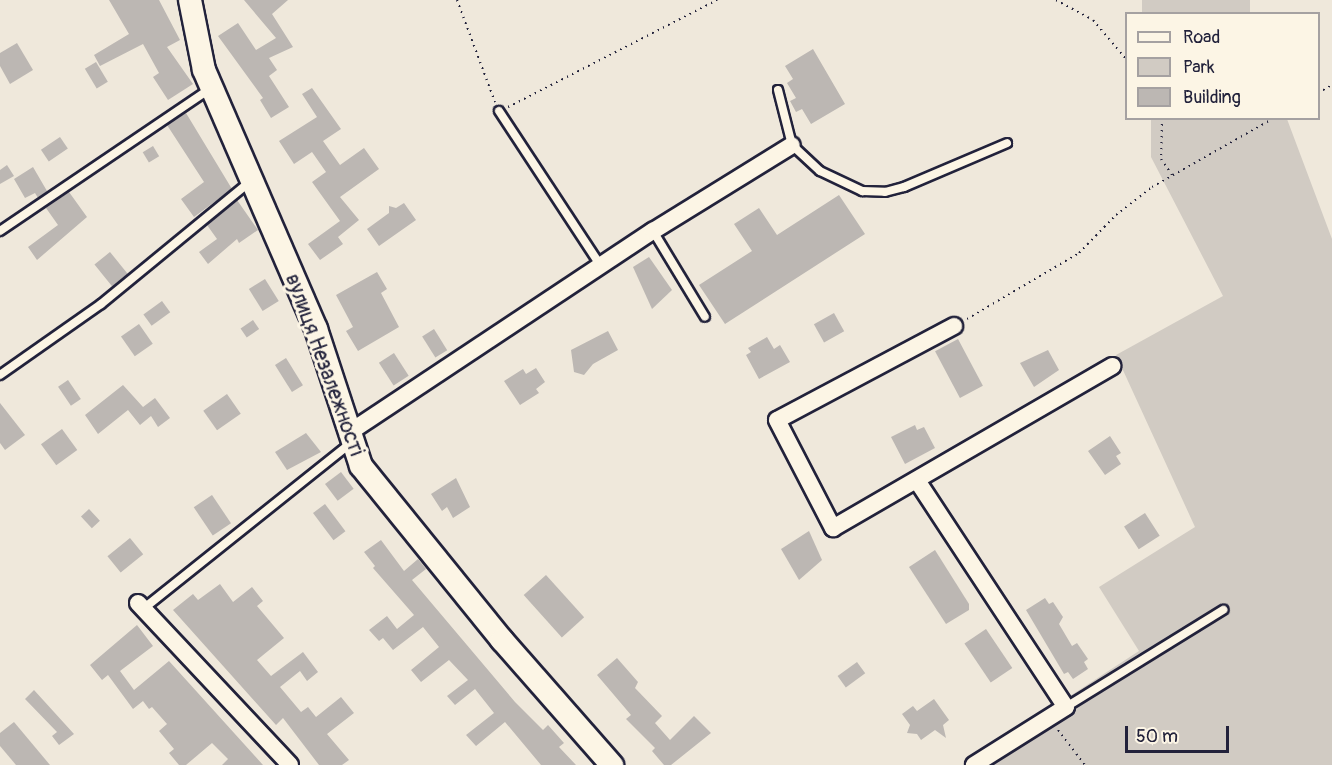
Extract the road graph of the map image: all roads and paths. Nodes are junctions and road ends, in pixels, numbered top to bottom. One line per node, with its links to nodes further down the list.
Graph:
1 (190, 0): 6 (street, вулиця Незалежності)
2 (457, 0): 8 (path)
3 (717, 0): 8 (path)
4 (1056, 0): 5 (path)
5 (1125, 58)
6 (211, 87): 14 (street, вулиця Незалежності); 15 (lane)
7 (778, 90): 12 (lane)
8 (499, 111): 17 (lane)
9 (1162, 120): 13 (path)
10 (1271, 120): 13 (path)
11 (1007, 143): 12 (lane)
12 (792, 145): 16 (street)
13 (1173, 176): 19 (path)
14 (251, 180): 21 (lane); 22 (street, вулиця Незалежності)
15 (0, 231)
16 (653, 231): 17 (street); 18 (lane)
17 (600, 266): 22 (street)
18 (705, 317)
19 (954, 326): 23 (street)
20 (1113, 366): 23 (street)
21 (0, 375)
22 (352, 437): 24 (lane); 29 (street, вулиця Незалежності)
23 (918, 482): 26 (street)
24 (141, 606): 28 (street)
25 (1223, 610): 26 (lane)
26 (1066, 707): 27 (street)
27 (1050, 718): 30 (street); 31 (path)
28 (290, 765)
29 (612, 765)
30 (975, 765)
31 (1085, 765)

